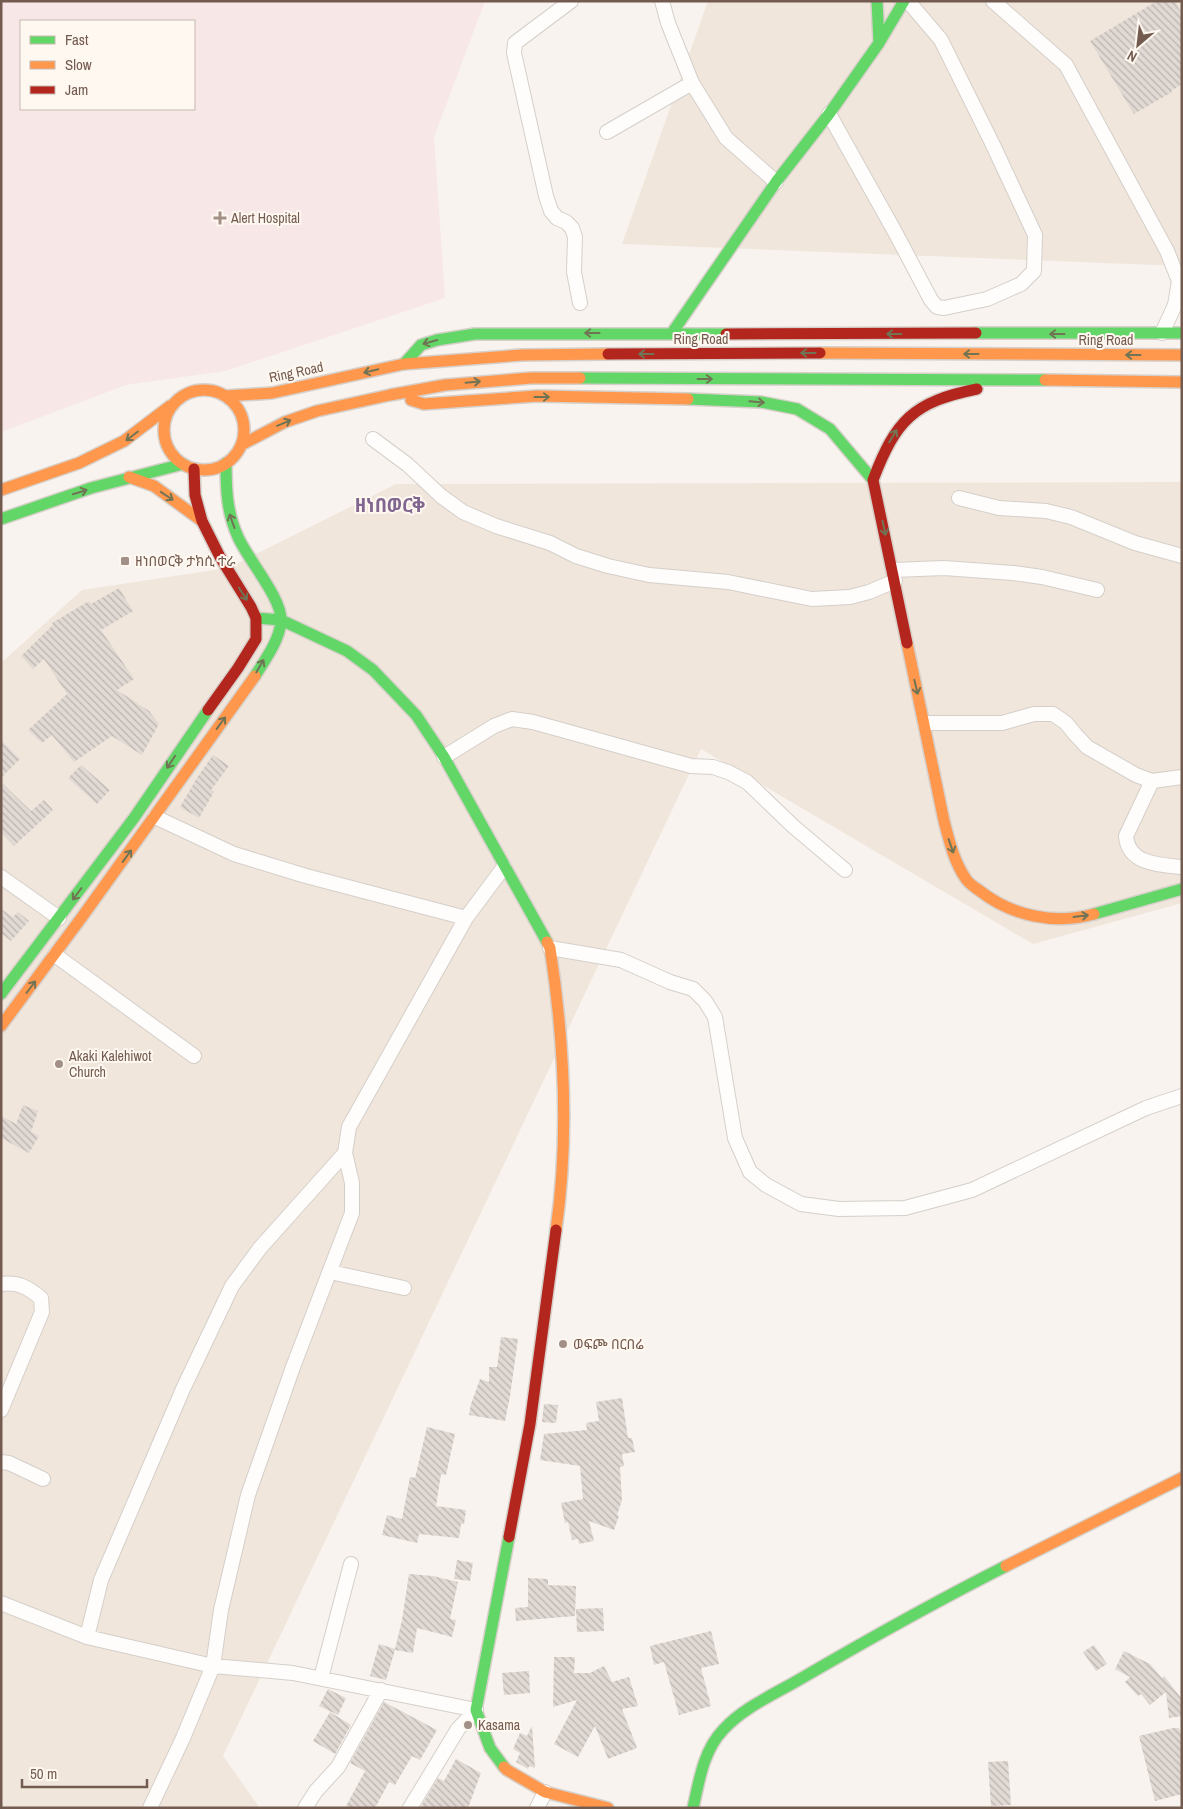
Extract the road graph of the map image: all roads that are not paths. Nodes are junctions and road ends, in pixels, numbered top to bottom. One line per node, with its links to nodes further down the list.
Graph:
1 (571, 1): 12 (street)
2 (662, 1): 8 (street)
3 (878, 1): 7 (main road)
4 (904, 1): 7 (main road)
5 (908, 1): 9 (street)
6 (993, 1): 14 (street)
7 (879, 43): 9 (main road)
8 (692, 83): 10 (street); 11 (street)
9 (829, 114): 11 (main road)
10 (607, 132)
11 (776, 182): 13 (main road)
12 (580, 303)
13 (672, 332): 14 (main road, one-way to 13); 17 (main road, one-way to 17)
14 (1162, 333): 15 (main road)
15 (1182, 333)
16 (1182, 355): 17 (main road, Ring Road, one-way to 17)
17 (404, 364): 21 (main road, Ring Road, one-way to 21)
18 (1031, 380): 19 (main road); 20 (main road, one-way to 18); 29 (main road, one-way to 18)
19 (1182, 382)
20 (390, 395): 24 (main road, one-way to 20); 29 (main road, one-way to 29)
21 (225, 396): 22 (main road); 24 (main road)
22 (170, 406): 25 (main road); 30 (main road, one-way to 30)
23 (373, 439): 35 (street)
24 (241, 445): 26 (main road)
25 (183, 464): 27 (main road); 28 (main road)
26 (226, 464): 27 (main road); 38 (main road, one-way to 26)
27 (194, 469): 33 (main road)
28 (129, 477): 32 (main road, one-way to 28); 33 (main road, one-way to 33)
29 (873, 480): 35 (main road, one-way to 35)
30 (1, 490)
31 (959, 498): 34 (street)
32 (1, 519)
33 (202, 521): 37 (main road, one-way to 37)
34 (1182, 556)
35 (894, 576): 36 (street); 39 (main road, one-way to 39)
36 (1097, 590)
37 (256, 618): 38 (main road); 49 (main road, one-way to 49)
38 (281, 620): 40 (main road); 43 (main road, one-way to 38)
39 (925, 723): 42 (street); 48 (main road, one-way to 48)
40 (444, 757): 44 (main road); 46 (street)
41 (1182, 777): 42 (street)
42 (1152, 781): 45 (street)
43 (155, 817): 50 (street); 52 (main road, one-way to 43)
44 (504, 867): 50 (street); 51 (main road)
45 (1182, 867)
46 (846, 870)
47 (1, 878): 49 (street)
48 (1182, 889)
49 (59, 918): 53 (main road)
50 (466, 918): 57 (street)
51 (550, 948): 56 (street); 71 (main road)
52 (55, 955): 54 (main road, one-way to 52); 55 (street)
53 (1, 994)
54 (1, 1026)
55 (194, 1056)
56 (1182, 1096)
57 (345, 1153): 58 (street); 67 (street)
58 (330, 1272): 60 (street); 68 (street)
59 (1, 1284): 61 (street)
60 (404, 1288)
61 (1, 1410)
62 (1, 1462): 64 (street)
63 (1182, 1478): 78 (main road)
64 (43, 1479)
65 (351, 1564): 69 (street)
66 (1, 1603): 67 (street)
67 (87, 1637): 68 (street)
68 (213, 1666): 69 (street); 73 (street)
69 (321, 1678): 70 (street)
70 (381, 1690): 71 (street); 74 (street)
71 (476, 1710): 72 (main road); 75 (street)
72 (544, 1792): 76 (street); 77 (main road)
73 (150, 1808)
74 (305, 1808)
75 (410, 1808)
76 (537, 1808)
77 (608, 1808)
78 (693, 1808)

